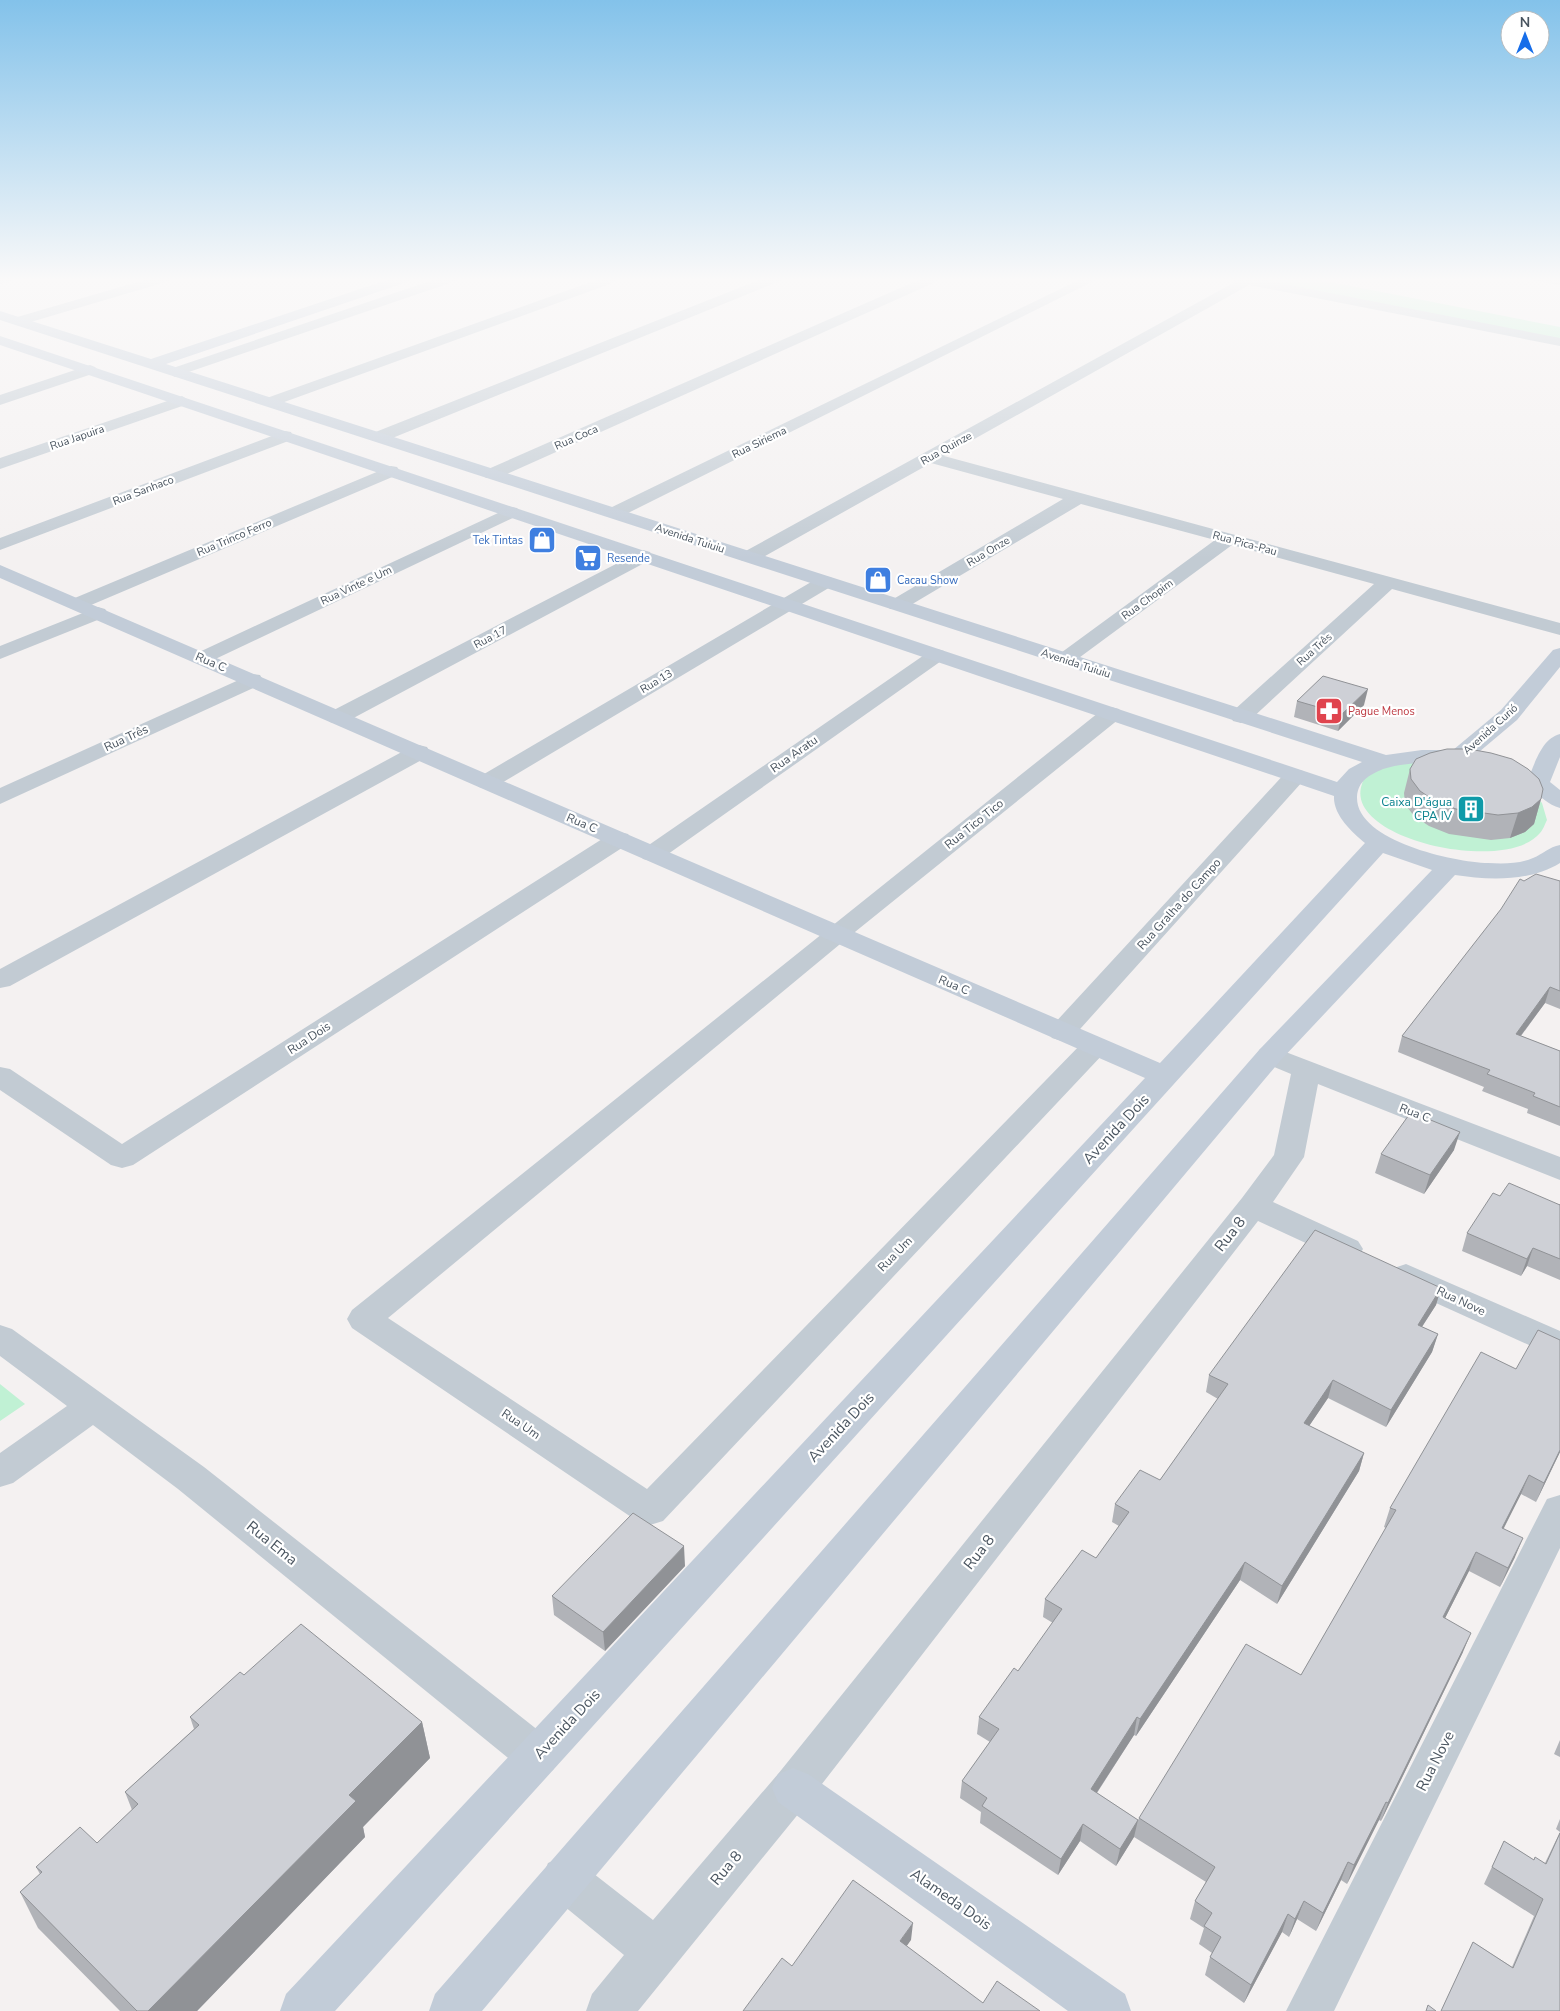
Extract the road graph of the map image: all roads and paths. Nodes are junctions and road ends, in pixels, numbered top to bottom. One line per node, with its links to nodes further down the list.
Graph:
1 (84, 372): 9 (street)
2 (95, 372): 10 (main road)
3 (175, 372): 11 (main road, Avenida Tuiuiu)
4 (353, 372): 11 (street)
5 (543, 372): 13 (street)
6 (722, 372): 17 (street, Rua Coca)
7 (902, 372): 20 (street, Rua Siriema)
8 (1079, 372): 14 (street, Rua Quinze)
9 (0, 400)
10 (182, 401): 12 (main road); 15 (street, Rua Japuira)
11 (270, 402): 13 (main road, Avenida Tuiuiu)
12 (285, 436): 16 (main road); 22 (street, Rua Sanhaco)
13 (379, 438): 17 (main road, Avenida Tuiuiu)
14 (930, 457): 18 (street, Rua Pica-Pau); 24 (street, Rua Quinze)
15 (0, 464)
16 (390, 471): 19 (main road); 28 (street, Rua Trinco Ferro)
17 (492, 474): 20 (main road, Avenida Tuiuiu)
18 (1079, 497): 21 (street, Rua Pica-Pau); 30 (street, Rua Onze)
19 (511, 512): 23 (main road); 36 (street, Rua Vinte e Um)
20 (614, 513): 24 (main road, Avenida Tuiuiu)
21 (1230, 538): 27 (street, Rua Pica-Pau); 37 (street, Rua Chopim)
22 (0, 544)
23 (643, 556): 29 (main road); 41 (street, Rua 17)
24 (750, 557): 26 (main road, Avenida Tuiuiu)
25 (0, 571): 28 (main road, Rua C)
26 (825, 582): 29 (street, Rua 13); 30 (main road, Avenida Tuiuiu)
27 (1388, 582): 32 (street, Rua Pica-Pau); 40 (street, Rua Três)
28 (77, 604): 31 (main road, Rua C)
29 (785, 604): 35 (main road); 47 (street, Rua 13)
30 (897, 605): 37 (main road, Avenida Tuiuiu)
31 (98, 613): 33 (street); 36 (main road, Rua C)
32 (1560, 629)
33 (0, 653)
34 (1560, 654): 44 (main road, Avenida Curió)
35 (937, 655): 39 (main road); 55 (street, Rua Aratu)
36 (202, 658): 38 (main road, Rua C)
37 (1064, 659): 40 (main road, Avenida Tuiuiu)
38 (252, 680): 41 (main road, Rua C); 50 (street, Rua Três)
39 (1111, 714): 46 (main road); 59 (street, Rua Tico Tico)
40 (1241, 716): 45 (main road, Avenida Tuiuiu)
41 (338, 717): 43 (main road, Rua C)
42 (1560, 741): 48 (main road)
43 (419, 752): 47 (main road, Rua C); 60 (street)
44 (1459, 757): 45 (main road); 48 (main road)
45 (1380, 761): 49 (main road)
46 (1295, 776): 49 (main road); 61 (street, Rua Gralha do Campo)
47 (487, 782): 52 (main road, Rua C)
48 (1538, 784): 51 (main road)
49 (1345, 792): 53 (main road)
50 (0, 797)
51 (1560, 801)
52 (619, 839): 55 (main road, Rua C); 65 (street, Rua Dois)
53 (1380, 842): 57 (main road); 66 (main road, Avenida Dois)
54 (1560, 852): 56 (main road)
55 (652, 854): 59 (main road, Rua C)
56 (1535, 865): 57 (main road); 58 (main road)
57 (1448, 867): 63 (main road)
58 (1560, 869)
59 (836, 934): 61 (main road, Rua C); 62 (street, Rua Um)
60 (0, 980)
61 (1062, 1032): 62 (main road, Rua C)
62 (1095, 1046): 66 (main road, Rua C)
63 (1270, 1054): 64 (street, Rua C); 76 (main road)
64 (1306, 1071): 67 (street, Rua C); 68 (street, Rua 8)
65 (0, 1076)
66 (1165, 1076): 74 (main road, Avenida Dois)
67 (1560, 1169)
68 (1253, 1206): 70 (street, Rua Nove); 75 (street, Rua 8)
69 (0, 1338): 71 (street, Rua Ema)
70 (1560, 1346)
71 (94, 1406): 72 (street); 74 (street, Rua Ema)
72 (0, 1472)
73 (1560, 1510): 82 (street, Rua Nove)
74 (538, 1756): 78 (main road, Avenida Dois)
75 (793, 1788): 77 (street, Rua 8); 81 (main road, Alameda Dois)
76 (564, 1878): 77 (street); 79 (main road)
77 (656, 1951): 80 (street, Rua 8)
78 (303, 2011)
79 (452, 2011)
80 (609, 2011)
81 (1108, 2011)
82 (1309, 2011)

